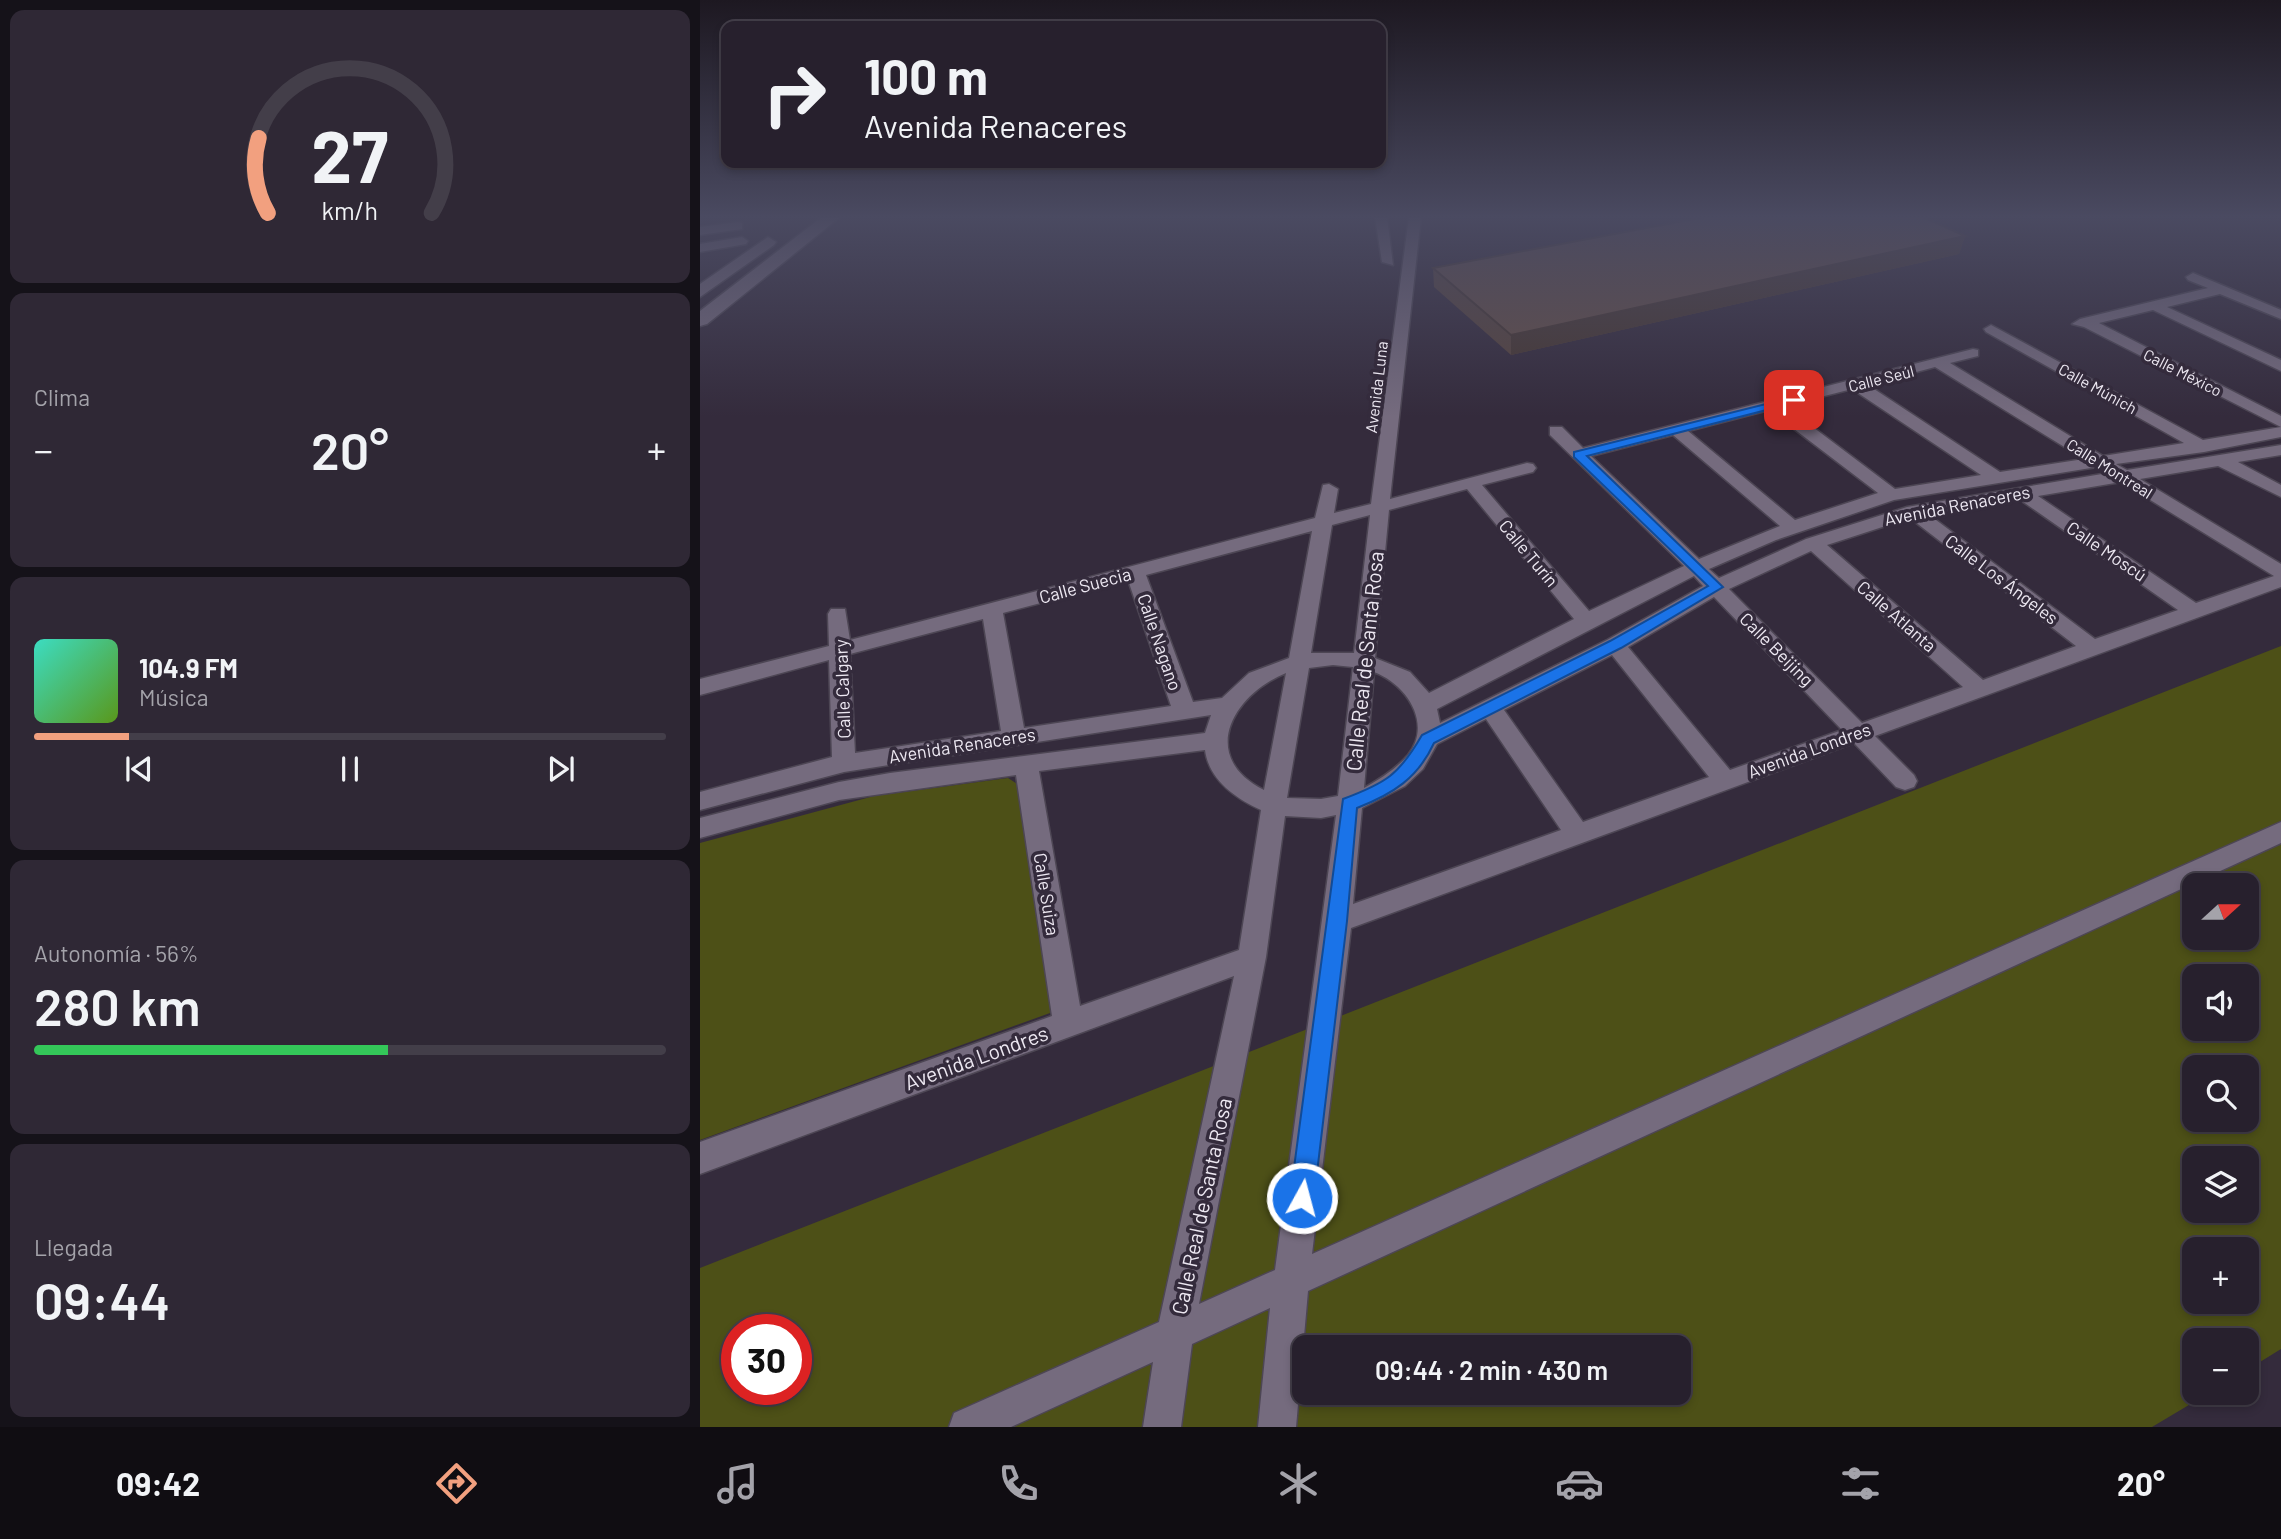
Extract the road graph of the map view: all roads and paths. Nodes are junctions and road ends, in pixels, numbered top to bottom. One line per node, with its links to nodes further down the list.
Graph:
1 (747, 284): 7 (street)
2 (1407, 284): 28 (street, Avenida Luna)
3 (2209, 284): 4 (street)
4 (2222, 289): 5 (street); 6 (street)
5 (2155, 306): 11 (street); 14 (street, Calle México)
6 (2281, 315)
7 (700, 320)
8 (1992, 329): 18 (street, Calle Múnich)
9 (1973, 354): 10 (street)
10 (1939, 363): 12 (street, Calle Seúl); 22 (street, Calle Montreal)
11 (2281, 366)
12 (1856, 384): 13 (street, Calle Seúl); 24 (street)
13 (1773, 405): 15 (street, Calle Seúl); 31 (street)
14 (2281, 422)
15 (1677, 430): 20 (street, Calle Seúl); 34 (street)
16 (1556, 431): 20 (street, Calle Beijing)
17 (2281, 432): 18 (street, Avenida Renaceres)
18 (2204, 447): 22 (street, Avenida Renaceres)
19 (2281, 450): 21 (street, Avenida Renaceres)
20 (1579, 454): 36 (street, Calle Beijing)
21 (2221, 460): 25 (street, Avenida Renaceres); 30 (street)
22 (2098, 461): 24 (street, Avenida Renaceres); 25 (street, Calle Montreal)
23 (1527, 468): 26 (street, Calle Suecia)
24 (1995, 477): 31 (street, Avenida Renaceres)
25 (2123, 477): 29 (street, Avenida Renaceres); 38 (street, Calle Montreal)
26 (1471, 483): 28 (street, Calle Suecia); 44 (street, Calle Turín)
27 (1329, 489): 33 (street, Calle Real de Santa Rosa)
28 (1381, 492): 33 (street, Calle Suecia); 48 (street, Calle Real de Santa Rosa)
29 (2021, 492): 32 (street, Avenida Renaceres); 42 (street, Calle Moscú)
30 (2281, 492)
31 (1891, 495): 34 (street, Avenida Renaceres)
32 (1913, 511): 35 (street, Avenida Renaceres); 46 (street, Calle Los Ángeles)
33 (1325, 521): 37 (street, Calle Suecia); 49 (street, Calle Real de Santa Rosa)
34 (1792, 527): 36 (street, Avenida Renaceres)
35 (1813, 543): 40 (street, Avenida Renaceres); 51 (street, Calle Atlanta)
36 (1697, 568): 40 (street, Calle Beijing); 44 (street, Avenida Renaceres)
37 (1135, 571): 41 (street, Calle Suecia); 55 (street, Calle Nagano)
38 (2281, 572)
39 (2281, 580): 42 (street, Avenida Londres)
40 (1716, 587): 45 (street, Avenida Renaceres); 56 (street, Calle Beijing)
41 (992, 610): 47 (street, Calle Suecia); 57 (street)
42 (2192, 610): 46 (street, Avenida Londres)
43 (838, 614): 47 (street, Calle Calgary)
44 (1588, 623): 53 (street, Avenida Renaceres)
45 (1615, 645): 54 (street, Avenida Renaceres); 62 (street)
46 (2090, 646): 51 (street, Avenida Londres)
47 (841, 648): 50 (street, Calle Suecia); 60 (street, Calle Calgary)
48 (1366, 661): 49 (street); 53 (street); 66 (street, Calle Real de Santa Rosa)
49 (1299, 662): 52 (street); 65 (street, Calle Real de Santa Rosa)
50 (700, 687)
51 (1981, 690): 56 (street, Avenida Londres)
52 (1228, 705): 55 (street, Avenida Renaceres); 59 (street)
53 (1426, 705): 58 (street)
54 (1491, 709): 58 (street, Avenida Renaceres); 69 (street)
55 (1185, 712): 57 (street, Avenida Renaceres)
56 (1859, 731): 62 (street, Avenida Londres); 63 (street, Calle Beijing)
57 (1014, 737): 60 (street, Avenida Renaceres)
58 (1428, 739): 66 (street)
59 (1215, 740): 61 (street, Avenida Renaceres); 65 (street)
60 (844, 763): 64 (street, Avenida Renaceres)
61 (1026, 765): 67 (street, Avenida Renaceres); 72 (street, Calle Suiza)
62 (1726, 781): 69 (street, Avenida Londres)
63 (1905, 781)
64 (700, 801)
65 (1274, 804): 66 (street); 71 (street, Calle Real de Santa Rosa)
66 (1349, 804): 70 (street, Calle Real de Santa Rosa)
67 (700, 828)
68 (2281, 832): 74 (street)
69 (1578, 835): 70 (street, Avenida Londres)
70 (1338, 921): 74 (street, Calle Real de Santa Rosa)
71 (1252, 957): 72 (street, Avenida Londres); 75 (street, Calle Real de Santa Rosa)
72 (1068, 1023): 73 (street, Avenida Londres)
73 (700, 1158)
74 (1291, 1280): 75 (street); 78 (street, Calle Real de Santa Rosa)
75 (1175, 1334): 76 (street); 77 (street, Calle Real de Santa Rosa)
76 (968, 1427)
77 (1162, 1427)
78 (1277, 1427)

